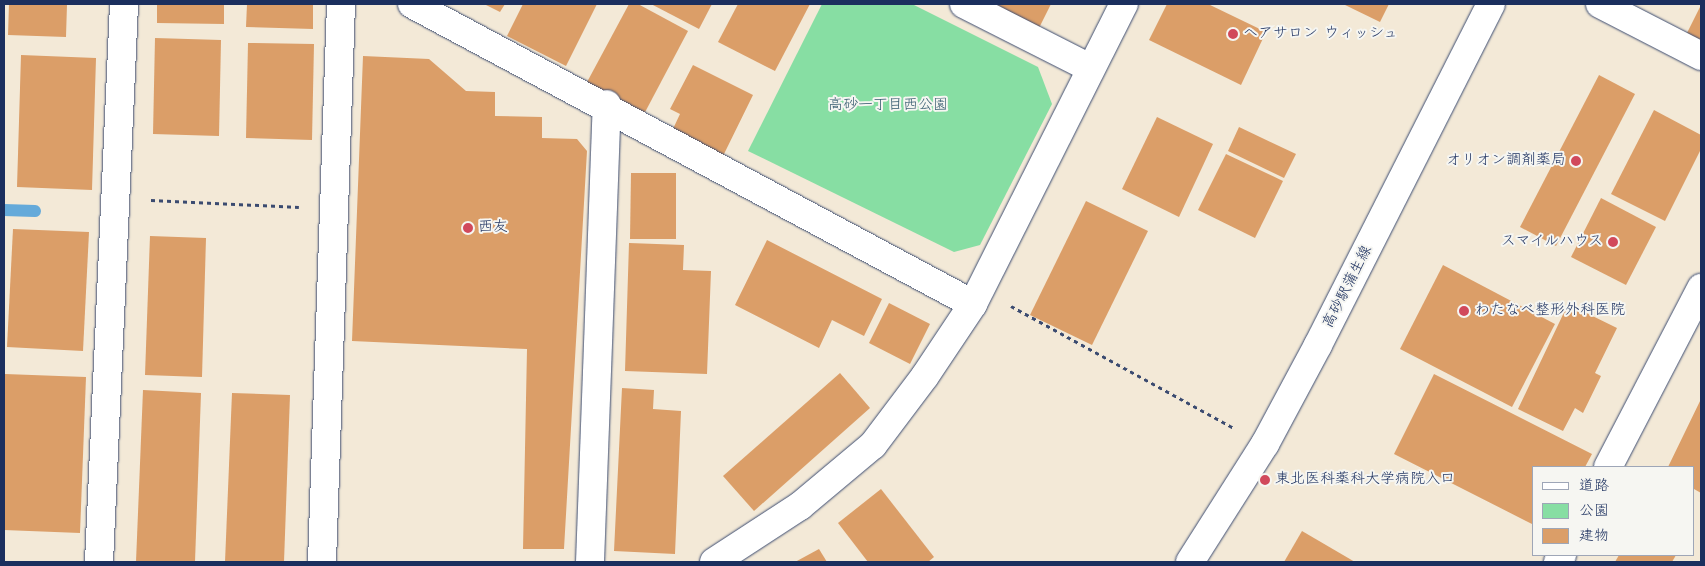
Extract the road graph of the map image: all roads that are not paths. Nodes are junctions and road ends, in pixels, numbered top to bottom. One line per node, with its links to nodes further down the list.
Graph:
1 (124, 4): 14 (street)
2 (341, 4): 15 (street)
3 (412, 4): 10 (street)
4 (964, 4): 9 (street)
5 (1124, 4): 9 (street)
6 (1492, 4): 18 (street, 高砂駅蒲生線)
7 (1600, 4): 8 (street)
8 (1701, 56)
9 (1090, 68): 12 (street)
10 (607, 104): 12 (street); 16 (street)
11 (1701, 288): 13 (street)
12 (976, 297): 17 (street)
13 (1609, 466)
14 (99, 562)
15 (322, 562)
16 (590, 562)
17 (714, 562)
18 (1190, 562)

